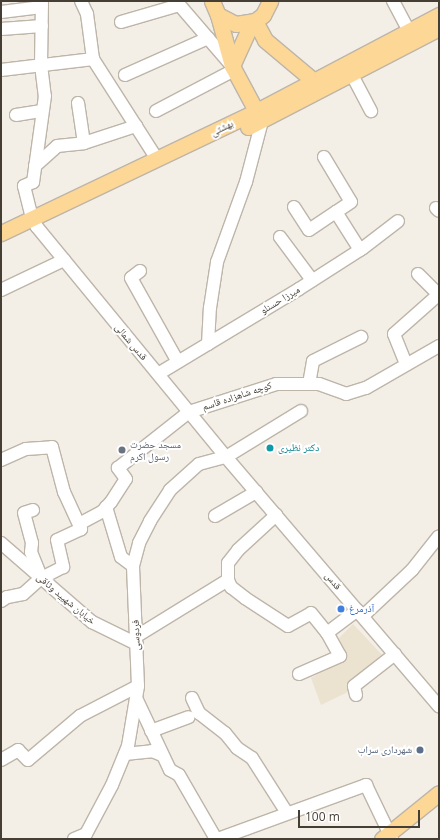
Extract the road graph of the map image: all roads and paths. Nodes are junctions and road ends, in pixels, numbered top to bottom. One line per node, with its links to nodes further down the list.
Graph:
1 (81, 1): 17 (street)
2 (212, 1): 8 (main road)
3 (270, 1): 11 (main road)
4 (393, 1): 15 (street)
5 (178, 3): 10 (street); 16 (street)
6 (42, 4): 7 (street); 12 (street)
7 (1, 12)
8 (218, 15): 11 (main road); 19 (main road)
9 (439, 15): 15 (main road, بهشتی)
10 (121, 22)
11 (253, 22): 19 (main road); 23 (main road)
12 (42, 26): 14 (street); 18 (street)
13 (439, 28): 21 (main road, بهشتی)
14 (1, 29)
15 (410, 31): 23 (main road, بهشتی)
16 (208, 38): 19 (street); 22 (street)
17 (93, 59): 18 (street); 30 (street)
18 (41, 65): 20 (street); 25 (street)
19 (233, 68): 27 (street); 29 (main road)
20 (1, 70)
21 (352, 74): 23 (main road, بهشتی); 26 (street)
22 (126, 75)
23 (317, 87): 29 (main road, بهشتی)
24 (78, 104): 31 (street)
25 (42, 111): 28 (street); 34 (street)
26 (371, 111)
27 (156, 112)
28 (16, 115)
29 (260, 116): 33 (main road, بهشتی); 38 (main road, بهشتی); 50 (street)
30 (136, 126): 31 (street); 33 (street)
31 (84, 144): 34 (street)
32 (324, 156): 36 (street)
33 (157, 159): 38 (main road, بهشتی)
34 (34, 166): 38 (street)
35 (294, 207): 36 (street)
36 (336, 212): 42 (street)
37 (398, 221): 42 (street, میرزا حسنلو)
38 (34, 223): 39 (main road, بهشتی); 41 (main road, بهشتی); 43 (street, قدس شمالی)
39 (1, 232)
40 (280, 237): 46 (street)
41 (1, 244)
42 (360, 250): 46 (street, میرزا حسنلو)
43 (64, 260): 47 (street); 54 (street, قدس شمالی)
44 (140, 271): 52 (street)
45 (418, 274): 48 (street)
46 (312, 280): 50 (street, میرزا حسنلو)
47 (1, 290)
48 (439, 294): 53 (street)
49 (361, 337): 55 (street)
50 (208, 344): 52 (street, میرزا حسنلو)
51 (439, 346): 53 (street, کوچه شاهزاده قاسم)
52 (178, 362): 54 (street, میرزا حسنلو)
53 (406, 364): 55 (street, کوچه شاهزاده قاسم)
54 (158, 374): 57 (street, قدس شمالی)
55 (308, 384): 57 (street, کوچه شاهزاده قاسم)
56 (301, 411): 58 (street, فردوسی)
57 (189, 412): 58 (street, قدس شمالی); 61 (street)
58 (226, 456): 60 (street, قدس); 68 (street, فردوسی)
59 (1, 460): 65 (street)
60 (256, 492): 63 (street, قدس); 64 (street)
61 (106, 507): 65 (street); 68 (street)
62 (33, 510): 69 (street)
63 (276, 515): 70 (street); 72 (street, قدس)
64 (215, 516)
65 (79, 524): 69 (street)
66 (438, 540): 72 (street)
67 (1, 543): 69 (street, خیابان شهیید وثاقی)
68 (133, 566): 74 (street, فردوسی)
69 (41, 578): 71 (street); 74 (street, خیابان شهیید وثاقی)
70 (228, 580): 73 (street); 74 (street)
71 (1, 601)
72 (360, 613): 73 (street); 75 (street, قدس)
73 (327, 633): 76 (street)
74 (137, 640): 77 (street, فردوسی)
75 (394, 654): 78 (street); 81 (street, قدس)
76 (299, 674)
77 (138, 686): 80 (street, فردوسی); 86 (street)
78 (356, 695)
79 (192, 698): 88 (street)
80 (138, 700): 83 (street); 84 (street, فردوسی)
81 (439, 706)
82 (189, 717): 83 (street)
83 (151, 731): 85 (street)
84 (125, 754): 85 (street); 90 (street, فردوسی)
85 (162, 755): 91 (street)
86 (1, 760)
87 (439, 793): 89 (main road)
88 (287, 813): 89 (street); 91 (street)
89 (388, 837)
90 (74, 839)
91 (217, 839)

